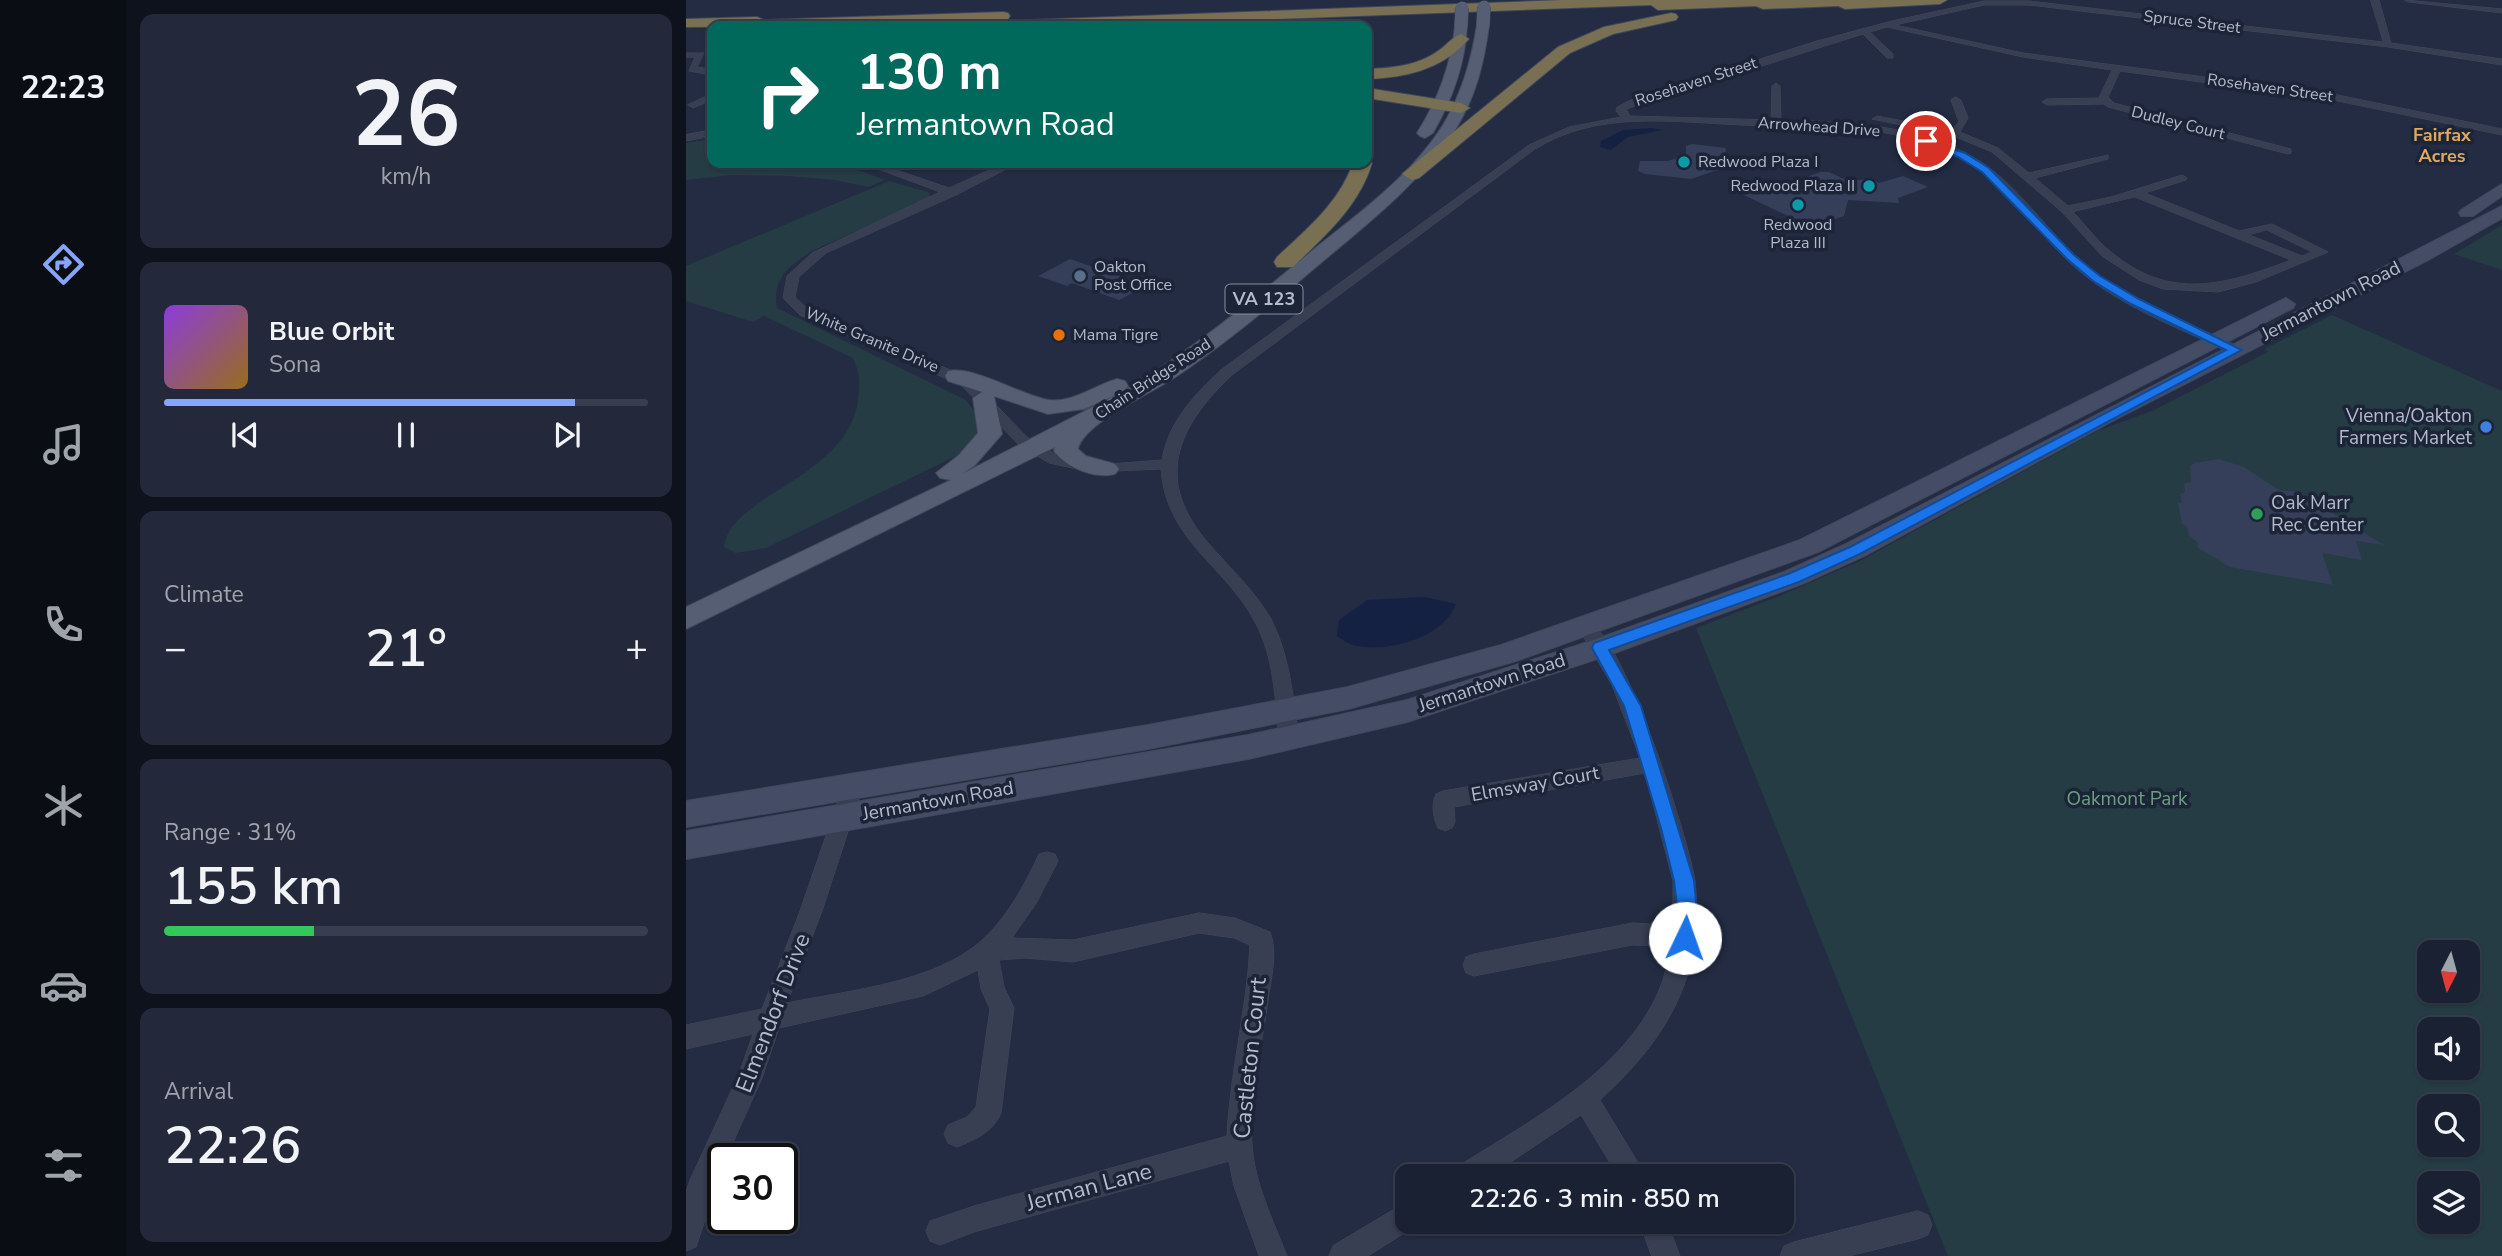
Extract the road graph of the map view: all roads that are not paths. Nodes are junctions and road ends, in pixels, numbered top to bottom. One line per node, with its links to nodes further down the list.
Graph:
1 (1320, 0): 12 (highway)
2 (1678, 0): 11 (highway)
3 (1866, 0): 18 (highway)
4 (1940, 0): 10 (highway)
5 (2375, 0): 29 (street)
6 (2409, 0): 13 (street)
7 (1172, 4): 14 (highway)
8 (1454, 4): 9 (highway); 12 (highway); 16 (highway); 24 (main road, Chain Bridge Road / VA 123, bridge)
9 (1484, 4): 11 (highway); 44 (main road, Chain Bridge Road / VA 123, bridge)
10 (1780, 4): 17 (highway); 21 (highway); 59 (highway)
11 (1501, 7)
12 (1015, 11): 14 (highway); 15 (highway)
13 (2502, 11)
14 (686, 21)
15 (828, 21)
16 (1087, 21)
17 (1285, 21)
18 (1360, 21)
19 (1884, 26): 23 (street, Rosehaven Street); 29 (street, Spruce Street); 33 (street, Rosehaven Street)
20 (707, 27): 22 (highway)
21 (1372, 27)
22 (686, 28)
23 (1864, 31): 31 (street); 47 (street, Rosehaven Street)
24 (1461, 33): 35 (highway); 43 (main road, Chain Bridge Road / VA 123)
25 (686, 37): 26 (highway)
26 (707, 39)
27 (707, 40): 28 (highway)
28 (686, 43)
29 (2388, 45): 32 (street, Spruce Street)
30 (686, 55): 34 (street)
31 (1890, 56)
32 (2502, 62)
33 (2117, 68): 40 (street, Dudley Court); 49 (street, Rosehaven Street)
34 (707, 71)
35 (1372, 74)
36 (1776, 86): 46 (street)
37 (1372, 94): 43 (highway)
38 (707, 99): 42 (street)
39 (1956, 100): 48 (street)
40 (2105, 101): 41 (street); 54 (street, Dudley Court)
41 (2047, 102)
42 (693, 105)
43 (1440, 106): 44 (highway); 72 (main road, Chain Bridge Road / VA 123)
44 (1461, 108): 59 (main road, Chain Bridge Road / VA 123)
45 (1679, 108): 46 (street)
46 (1776, 118): 47 (street, Arrowhead Drive); 48 (street); 52 (street, Arrowhead Drive)
47 (1627, 119): 80 (street, Rosehaven Street)
48 (1953, 132): 52 (street); 53 (street); 60 (street)
49 (2502, 132)
50 (707, 134): 51 (street)
51 (686, 138)
52 (1926, 141): 53 (street, Arrowhead Drive)
53 (1938, 145): 70 (street, Arrowhead Drive)
54 (2288, 151)
55 (2104, 156): 60 (street)
56 (881, 168): 63 (street)
57 (1003, 168): 63 (street, White Granite Drive)
58 (1360, 168): 72 (highway)
59 (1412, 174): 78 (main road, Chain Bridge Road / VA 123)
60 (2027, 177): 65 (street)
61 (2182, 178): 64 (street)
62 (2502, 189): 68 (main road, Jermantown Road)
63 (952, 193): 75 (street, White Granite Drive)
64 (2136, 193): 65 (street); 67 (street)
65 (2066, 210): 69 (street)
66 (2502, 211): 74 (main road, Jermantown Road)
67 (2240, 234): 71 (street); 71 (street)
68 (2391, 252)
69 (2106, 254): 70 (street); 71 (street)
70 (2070, 257): 74 (street, Arrowhead Drive)
71 (2302, 260)
72 (1285, 262): 76 (main road, Chain Bridge Road / VA 123)
73 (2306, 295): 74 (main road, Jermantown Road)
74 (2225, 345): 85 (main road, Jermantown Road); 86 (main road, Jermantown Road)
75 (956, 376): 76 (main road); 77 (street, White Granite Drive)
76 (1123, 383): 79 (main road, Chain Bridge Road / VA 123)
77 (984, 398): 79 (street, White Granite Drive); 82 (main road)
78 (1090, 419): 79 (main road, Chain Bridge Road / VA 123); 81 (main road)
79 (1027, 444): 81 (street); 82 (main road, Chain Bridge Road / VA 123); 84 (main road, Chain Bridge Road / VA 123)
80 (1167, 464): 81 (street); 87 (street, Rosehaven Street)
81 (1107, 469)
82 (948, 473): 83 (main road, Chain Bridge Road / VA 123)
83 (686, 599)
84 (686, 619)
85 (1586, 626): 86 (street); 87 (main road, Jermantown Road)
86 (1600, 648): 87 (main road, Jermantown Road); 88 (street)
87 (1287, 725): 89 (main road, Jermantown Road); 91 (main road, Jermantown Road)
88 (1650, 764): 92 (street, Elmsway Court); 95 (street)
89 (853, 786): 90 (main road, Jermantown Road); 91 (street, Elmendorf Drive)
90 (686, 814)
91 (843, 817): 93 (main road, Jermantown Road); 98 (street, Elmendorf Drive)
92 (1445, 822)
93 (686, 845)
94 (1047, 861): 96 (street)
95 (1685, 938): 97 (street); 100 (street)
96 (986, 951): 98 (street); 101 (street); 102 (street, Castleton Court)
97 (1474, 965)
98 (770, 1017): 99 (street); 109 (street, Elmendorf Drive)
99 (686, 1037)
100 (1585, 1099): 103 (street); 104 (street)
101 (957, 1133)
102 (1239, 1145): 107 (street, Jerman Lane); 110 (street, Castleton Court)
103 (1485, 1164)
104 (1626, 1164)
105 (1395, 1223): 111 (street)
106 (1918, 1225): 113 (street)
107 (940, 1231)
108 (1658, 1234): 112 (street)
109 (686, 1237)
110 (1273, 1256)
111 (1343, 1256)
112 (1666, 1256)
113 (1794, 1256)

